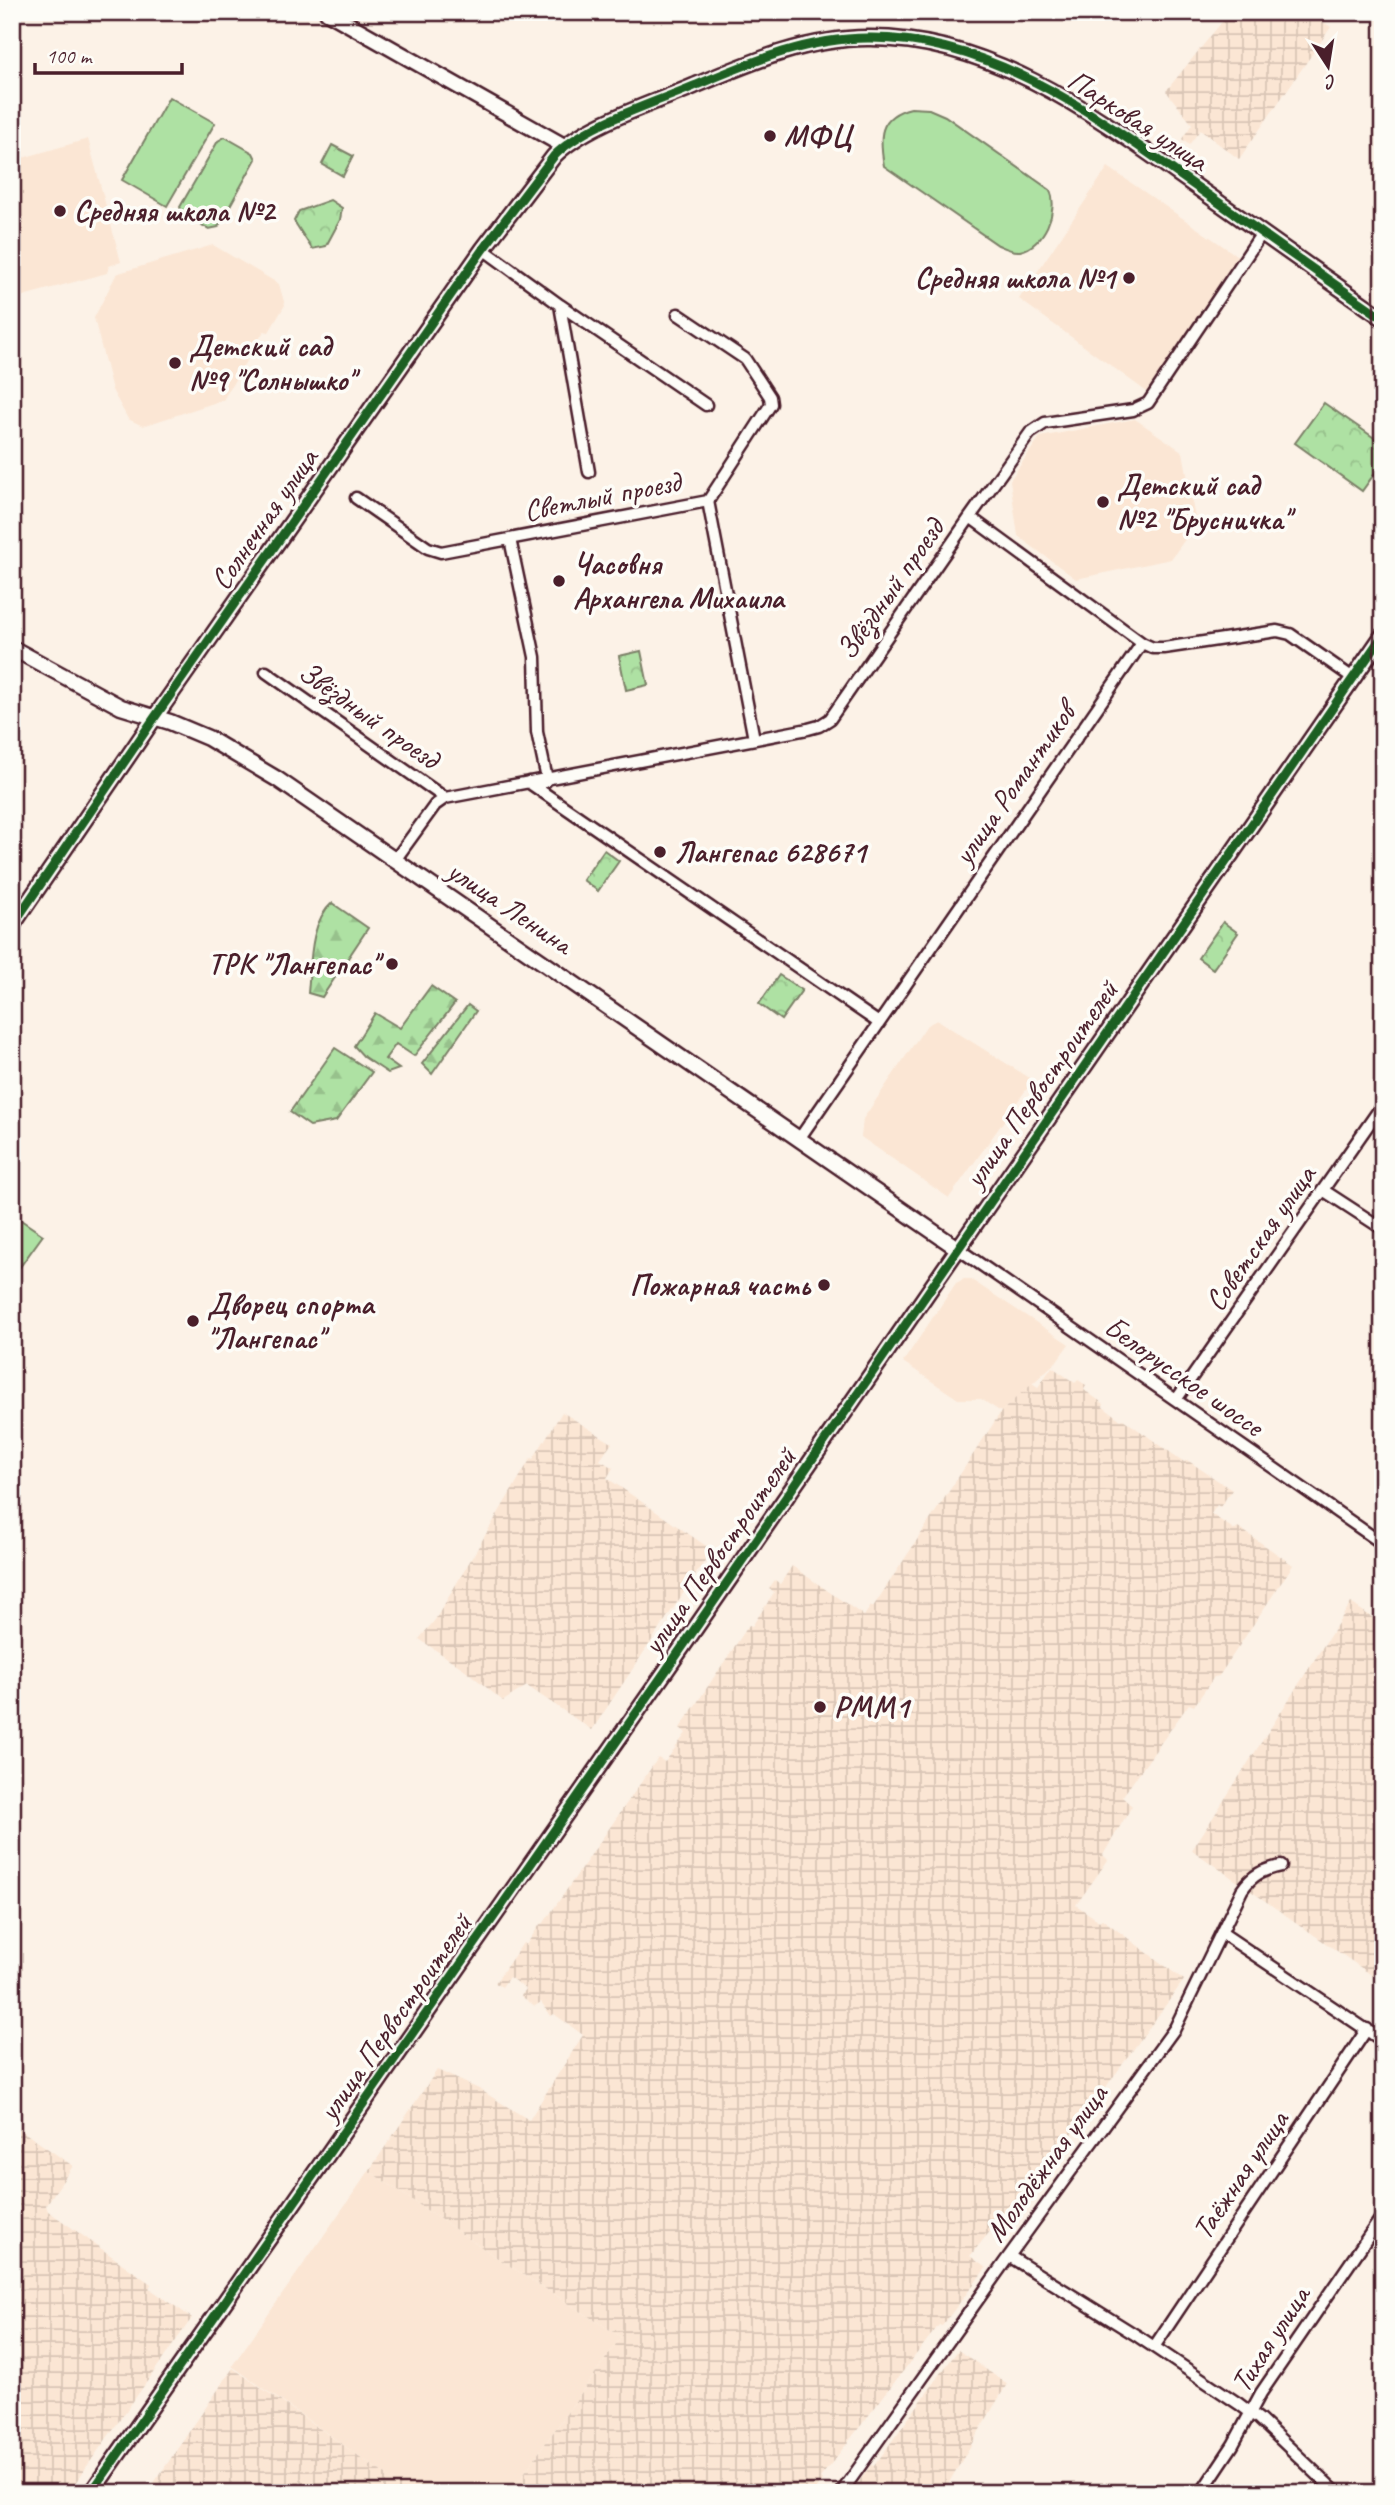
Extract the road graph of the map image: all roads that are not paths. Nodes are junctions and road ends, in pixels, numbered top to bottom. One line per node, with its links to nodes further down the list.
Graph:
1 (327, 12): 2 (street)
2 (564, 146): 3 (street, Парковая улица); 4 (street, Солнечная улица)
3 (1262, 233): 7 (street, Парковая улица); 12 (street, Звёздный проезд)
4 (483, 249): 5 (street); 19 (street, Солнечная улица)
5 (560, 305): 8 (street); 9 (street, Светлый проезд)
6 (678, 314): 11 (street, Светлый проезд)
7 (1383, 318)
8 (706, 405)
9 (589, 472)
10 (356, 498): 13 (street, Светлый проезд)
11 (708, 502): 13 (street, Светлый проезд); 20 (street)
12 (970, 517): 15 (street); 20 (street, Звёздный проезд)
13 (510, 538): 21 (street)
14 (1383, 635): 18 (street, улица Первостроителей)
15 (1142, 643): 18 (street); 27 (street, улица Романтиков)
16 (12, 648): 19 (street, улица Ленина)
17 (266, 672): 24 (street, Звёздный проезд)
18 (1353, 678): 32 (street, улица Первостроителей)
19 (155, 717): 25 (street, улица Ленина); 26 (street, Солнечная улица)
20 (754, 739): 21 (street, Звёздный проезд)
21 (547, 779): 22 (street, Звёздный проезд); 23 (street)
22 (528, 782): 23 (street); 24 (street, Звёздный проезд)
23 (541, 791): 27 (street)
24 (445, 798): 25 (street, Звёздный проезд)
25 (396, 860): 29 (street, улица Ленина)
26 (12, 926)
27 (879, 1023): 29 (street, улица Романтиков)
28 (1383, 1104): 30 (street, Советская улица)
29 (799, 1139): 32 (street, улица Ленина)
30 (1323, 1190): 31 (street); 33 (street, Советская улица)
31 (1383, 1229)
32 (957, 1248): 33 (street, Белорусское шоссе); 43 (street, улица Первостроителей)
33 (1176, 1399): 34 (street, Белорусское шоссе)
34 (1383, 1544)
35 (1282, 1866): 36 (street, Молодёжная улица)
36 (1222, 1933): 37 (street); 40 (street, Молодёжная улица)
37 (1367, 2029): 38 (street); 41 (street, Таёжная улица)
38 (1383, 2041)
39 (1383, 2215): 42 (street, Тихая улица)
40 (1009, 2256): 41 (street); 44 (street, Молодёжная улица)
41 (1154, 2347): 42 (street)
42 (1250, 2412): 45 (street, Тихая улица); 46 (street)
43 (91, 2493)
44 (841, 2493)
45 (1201, 2493)
46 (1338, 2493)

